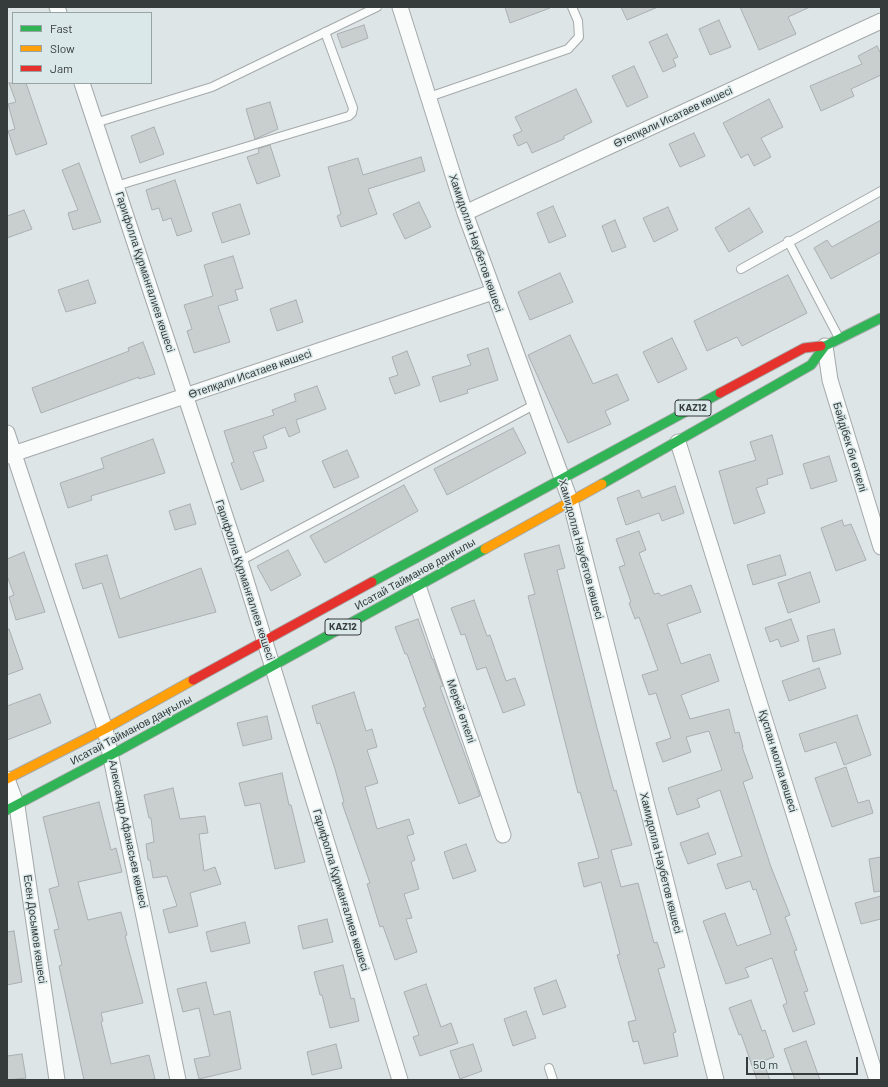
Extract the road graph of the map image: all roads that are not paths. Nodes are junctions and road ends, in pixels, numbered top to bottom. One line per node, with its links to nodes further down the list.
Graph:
1 (377, 7): 5 (lane)
2 (400, 7): 7 (street, Хамидолла Наубетов көшесі)
3 (572, 7): 7 (lane)
4 (881, 21): 11 (street, Өтепқали Исатаев көшесі)
5 (325, 32): 8 (lane); 9 (lane)
6 (82, 84): 8 (street, Гарифолла Құрманғалиев көшесі)
7 (428, 97): 11 (street, Хамидолла Наубетов көшесі)
8 (96, 123): 9 (street, Гарифолла Құрманғалиев көшесі)
9 (116, 186): 18 (street, Гарифолла Құрманғалиев көшесі)
10 (881, 191): 12 (lane)
11 (465, 213): 14 (street, Хамидолла Наубетов көшесі)
12 (788, 241): 13 (lane); 16 (lane)
13 (741, 269)
14 (493, 292): 18 (street, Өтепқали Исатаев көшесі); 19 (street, Хамидолла Наубетов көшесі)
15 (881, 318): 16 (main road, Исатай Тайманов даңғылы / KAZ12)
16 (839, 339): 17 (main road, Исатай Тайманов даңғылы / KAZ12)
17 (825, 346): 21 (main road, Исатай Тайманов даңғылы / KAZ12); 23 (main road, Исатай Тайманов даңғылы / KAZ12); 25 (street, Бәйдібек би өткелі)
18 (185, 396): 22 (street, Өтепқали Исатаев көшесі); 26 (street, Гарифолла Құрманғалиев көшесі)
19 (534, 405): 23 (street, Хамидолла Наубетов көшесі); 26 (lane)
20 (7, 433): 22 (street, Александр Афанасьев көшесі)
21 (678, 442): 24 (main road, Исатай Тайманов даңғылы / KAZ12); 41 (street, Құспан молла көшесі)
22 (10, 455): 30 (street, Александр Афанасьев көшесі)
23 (563, 478): 24 (street, Хамидолла Наубетов көшесі); 28 (main road, Исатай Тайманов даңғылы / KAZ12)
24 (570, 500): 27 (main road, Исатай Тайманов даңғылы / KAZ12); 40 (street, Хамидолла Наубетов көшесі)
25 (881, 547)
26 (240, 561): 28 (street, Гарифолла Құрманғалиев көшесі)
27 (418, 586): 29 (main road, Исатай Тайманов даңғылы / KAZ12); 34 (street, Мерей өткелі)
28 (264, 640): 29 (street, Гарифолла Құрманғалиев көшесі); 30 (main road, Исатай Тайманов даңғылы / KAZ12)
29 (272, 666): 31 (main road, Исатай Тайманов даңғылы / KAZ12); 38 (street, Гарифолла Құрманғалиев көшесі)
30 (105, 729): 31 (street, Александр Афанасьев көшесі); 32 (main road, Исатай Тайманов даңғылы / KAZ12)
31 (111, 755): 33 (main road, Исатай Тайманов даңғылы / KAZ12); 37 (street, Александр Афанасьев көшесі)
32 (7, 779): 33 (street, Есен Досымов көшесі)
33 (12, 808): 36 (street, Есен Досымов көшесі)
34 (504, 835)
35 (549, 1068): 39 (lane)
36 (57, 1080)
37 (178, 1080)
38 (400, 1080)
39 (553, 1080)
40 (716, 1080)
41 (877, 1080)

